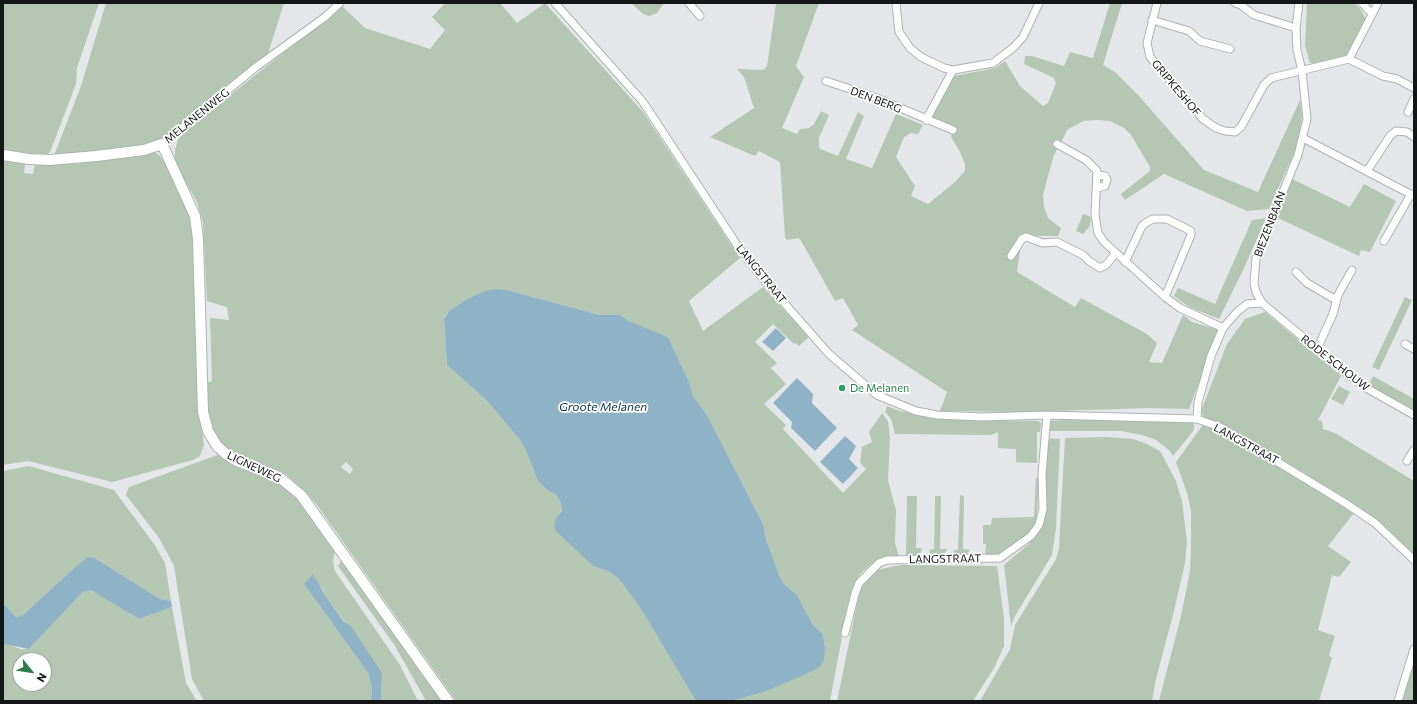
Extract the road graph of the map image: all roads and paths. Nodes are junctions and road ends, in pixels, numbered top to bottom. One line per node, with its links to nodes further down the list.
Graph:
1 (329, 3): 12 (street)
2 (340, 3): 12 (street, MELANENWEG)
3 (555, 3): 49 (street, LANGSTRAAT)
4 (689, 3): 14 (street)
5 (896, 3): 19 (street)
6 (1039, 3): 19 (street)
7 (1157, 3): 15 (street, GRIPKESHOF)
8 (1235, 3): 16 (street)
9 (1299, 3): 16 (street, BIEZENBAAN)
10 (1362, 3): 13 (street)
11 (1378, 3): 13 (street)
12 (335, 9): 29 (street, MELANENWEG)
13 (1372, 14): 18 (street)
14 (700, 16)
15 (1152, 20): 17 (street); 20 (street, GRIPKESHOF)
16 (1296, 28): 20 (street, BIEZENBAAN)
17 (1230, 49)
18 (1349, 59): 20 (street); 22 (street)
19 (953, 70): 25 (street)
20 (1302, 71): 28 (street, BIEZENBAAN)
21 (826, 82): 25 (street, DEN BERG)
22 (1414, 88)
23 (1414, 99): 24 (street)
24 (1408, 112)
25 (926, 120): 26 (street, DEN BERG)
26 (953, 130)
27 (1414, 137): 32 (street)
28 (1303, 138): 32 (street); 40 (street, BIEZENBAAN)
29 (162, 144): 31 (street, MELANENWEG); 57 (street, LIGNEWEG)
30 (1057, 144): 35 (street)
31 (3, 155)
32 (1367, 171): 33 (street)
33 (1412, 195): 34 (street)
34 (1384, 241)
35 (1115, 254): 36 (street); 37 (street)
36 (1010, 256)
37 (1125, 262): 41 (street); 41 (street)
38 (1352, 270): 42 (street)
39 (1296, 272): 42 (street)
40 (1256, 292): 43 (street); 44 (street, BIEZENBAAN)
41 (1165, 297): 45 (street)
42 (1336, 300): 47 (street)
43 (1251, 303): 44 (street); 45 (street)
44 (1262, 303): 47 (street, RODE SCHOUW)
45 (1223, 328): 51 (street)
46 (1406, 344): 48 (street)
47 (1317, 349): 50 (street, RODE SCHOUW)
48 (1414, 349)
49 (1047, 414): 51 (street, LANGSTRAAT); 55 (street, LANGSTRAAT)
50 (1414, 415)
51 (1197, 419): 54 (street, LANGSTRAAT)
52 (1414, 450): 53 (street)
53 (1407, 461)
54 (1414, 560)
55 (845, 633)
56 (1414, 649): 58 (street)
57 (448, 701)
58 (1398, 701)

